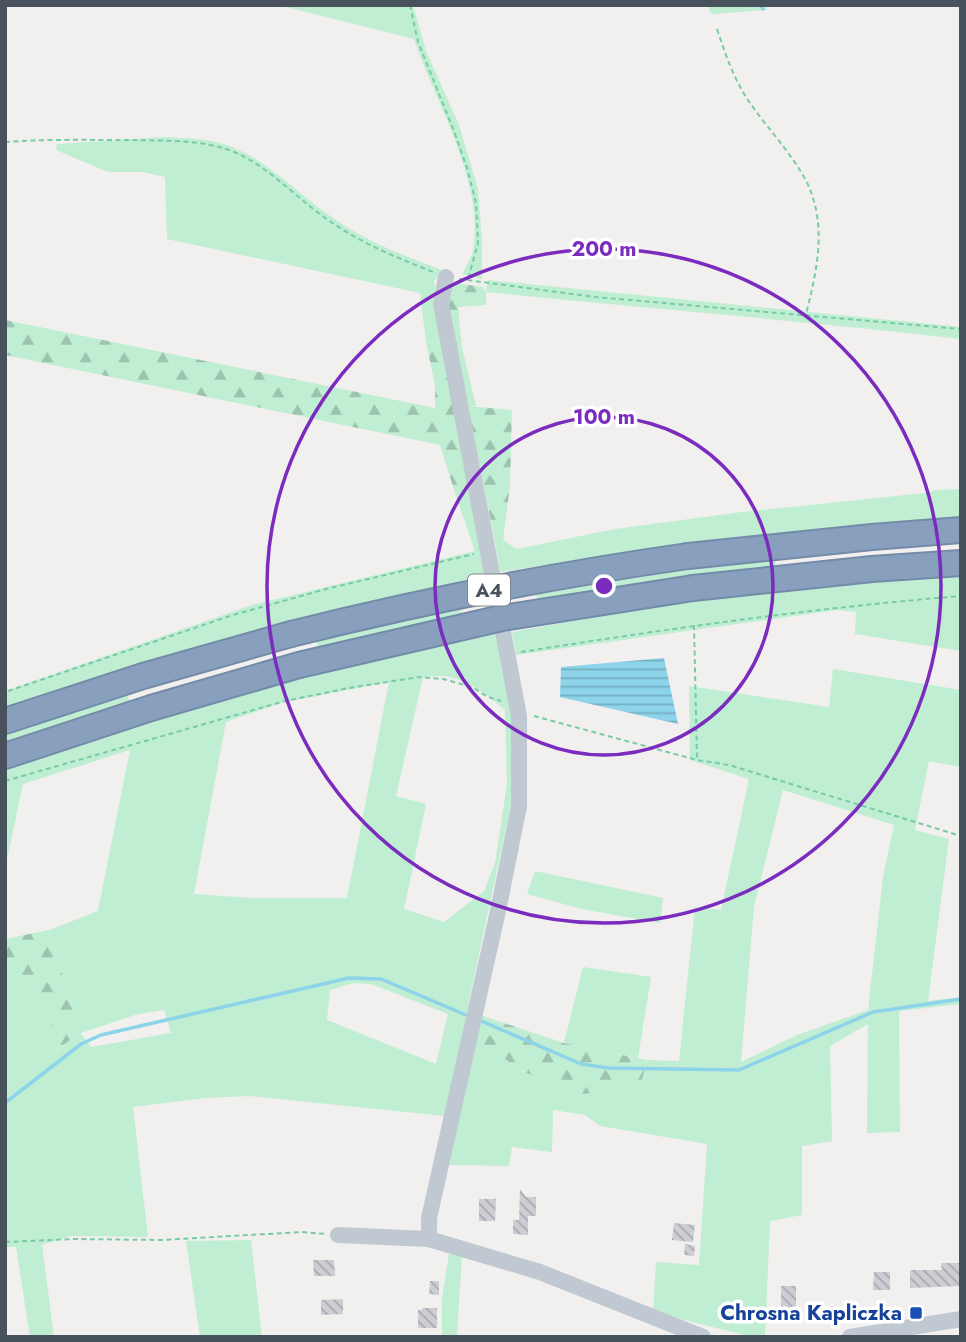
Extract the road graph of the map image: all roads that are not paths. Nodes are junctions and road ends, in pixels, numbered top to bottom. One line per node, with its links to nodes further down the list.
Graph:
1 (446, 277): 7 (street)
2 (961, 530): 4 (highway, A4, bridge)
3 (961, 563): 5 (highway, A4, bridge)
4 (5, 721)
5 (5, 756)
6 (338, 1235): 7 (street)
7 (429, 1239): 9 (street)
8 (961, 1319): 10 (street)
9 (703, 1337)
10 (850, 1337)

